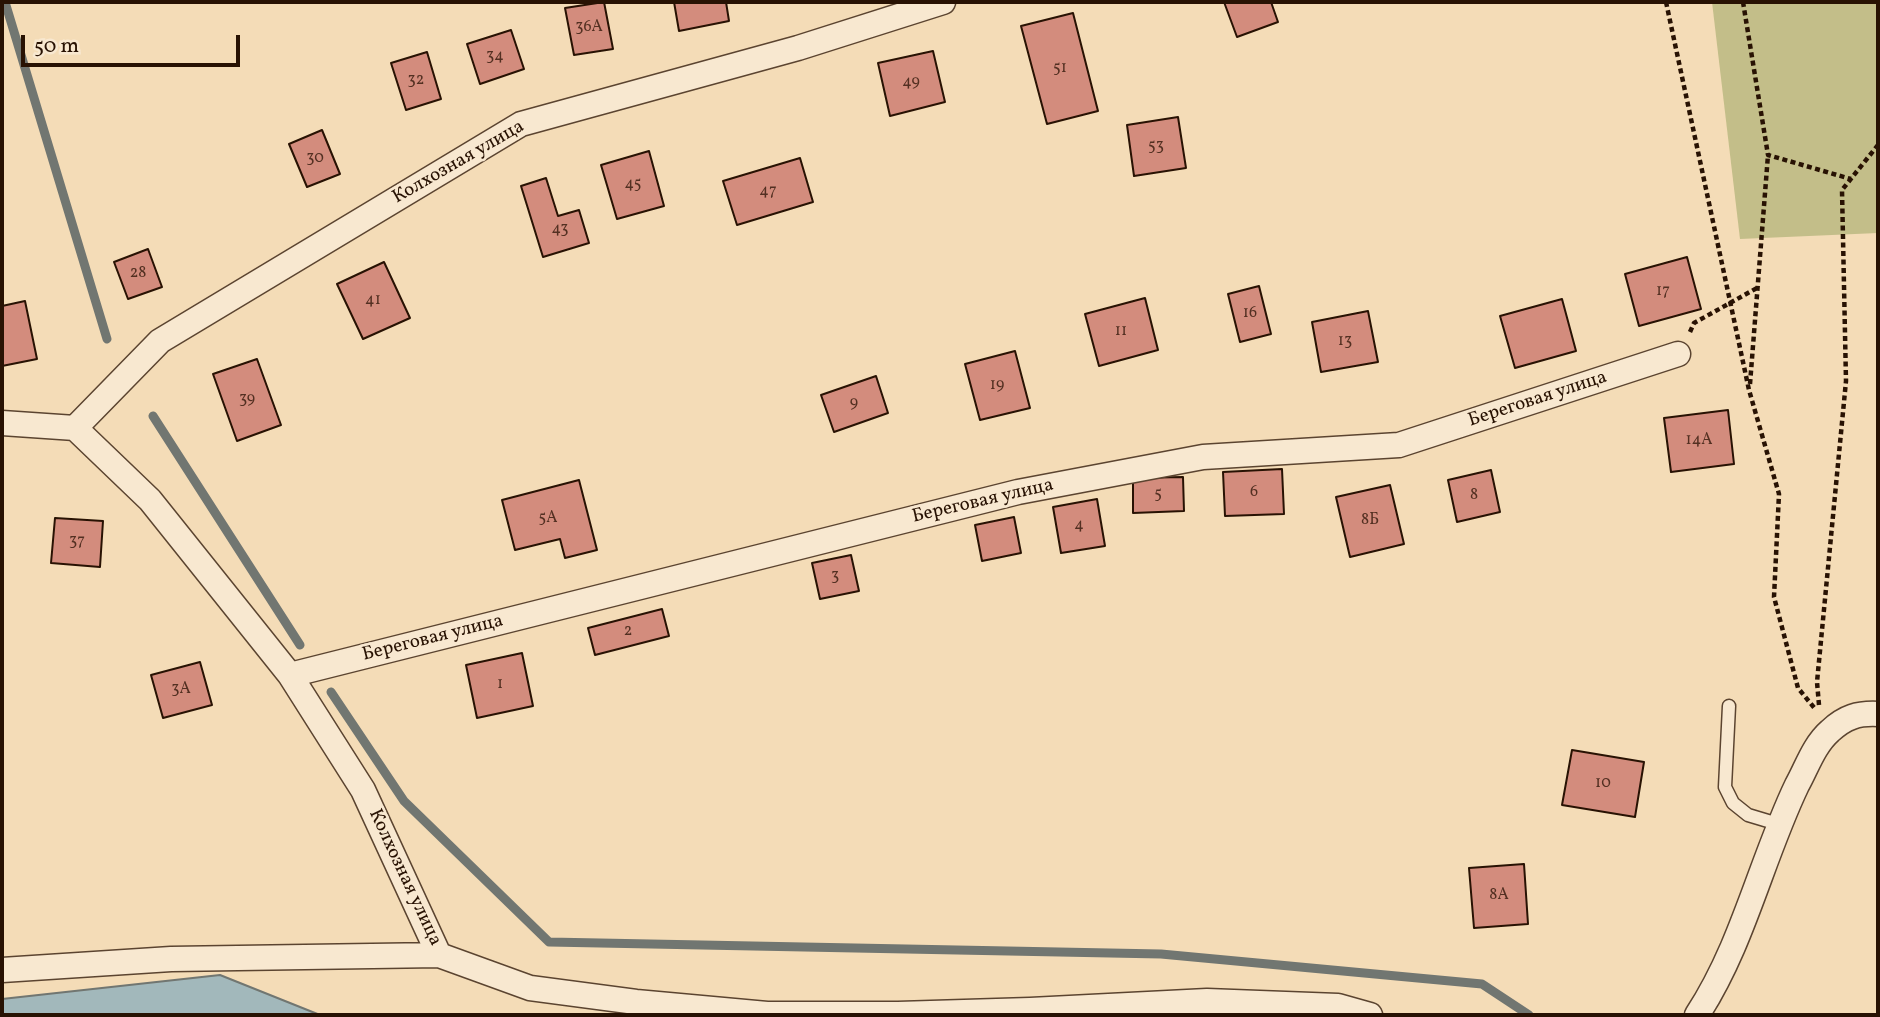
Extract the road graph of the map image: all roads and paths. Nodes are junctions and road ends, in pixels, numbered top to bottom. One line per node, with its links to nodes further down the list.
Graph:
1 (943, 2): 12 (street, Колхозная улица)
2 (1666, 2): 8 (path)
3 (1743, 2): 5 (path)
4 (1878, 145): 6 (path)
5 (1768, 155): 6 (path); 7 (path)
6 (1851, 179): 10 (path)
7 (1758, 288): 8 (path); 10 (path)
8 (1731, 304): 9 (path); 10 (path)
9 (1678, 354): 13 (street, Береговая улица)
10 (1749, 390)
11 (2, 423): 12 (street)
12 (75, 428): 13 (street, Колхозная улица)
13 (290, 675): 17 (street, Колхозная улица)
14 (1729, 706): 16 (lane)
15 (1878, 713): 16 (street)
16 (1779, 824): 20 (street)
17 (439, 955): 18 (street); 19 (street, Колхозная улица)
18 (2, 970)
19 (1370, 1015)
20 (1697, 1015)

